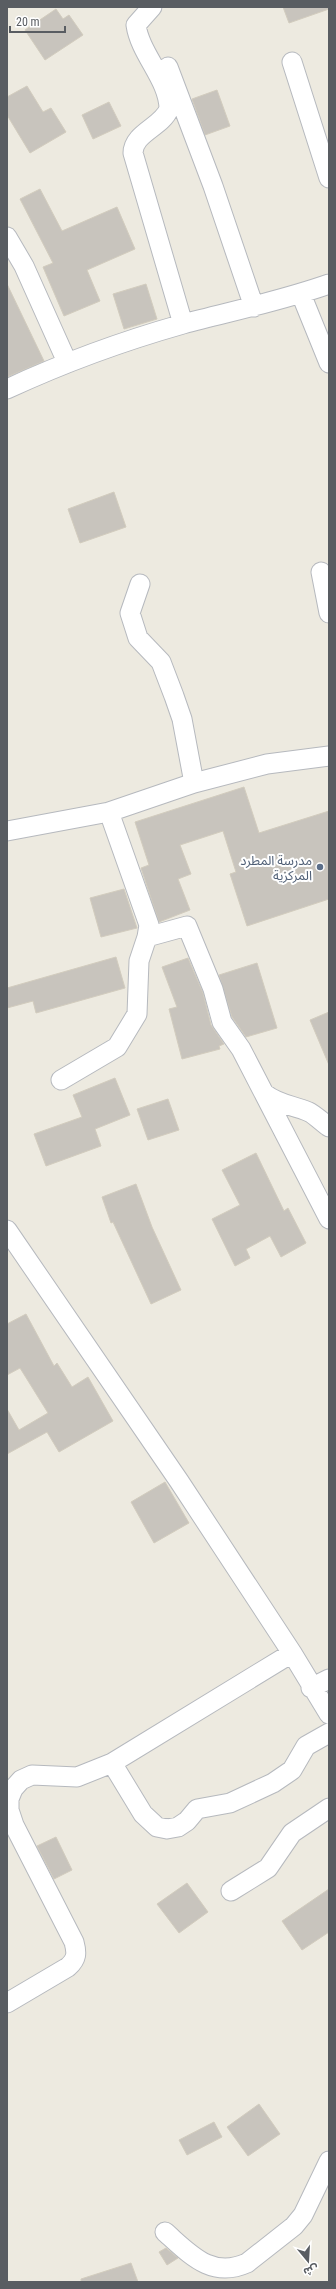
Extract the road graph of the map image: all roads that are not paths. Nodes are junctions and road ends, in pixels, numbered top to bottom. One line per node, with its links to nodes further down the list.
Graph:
1 (152, 7): 9 (street)
2 (292, 62): 4 (street)
3 (168, 67): 8 (street)
4 (329, 178)
5 (7, 237): 10 (street)
6 (329, 284): 7 (street)
7 (301, 294): 8 (street); 11 (street)
8 (254, 307): 9 (street)
9 (183, 324): 10 (street)
10 (67, 362): 12 (street)
11 (329, 364)
12 (7, 389)
13 (321, 572): 15 (street)
14 (140, 584): 17 (street)
15 (329, 613)
16 (329, 756): 17 (street)
17 (194, 783): 18 (street)
18 (109, 812): 19 (street); 20 (street)
19 (7, 831)
20 (147, 937): 21 (street); 22 (street)
21 (61, 1080)
22 (265, 1094): 23 (street); 24 (street)
23 (329, 1127)
24 (329, 1219)
25 (10, 1242): 26 (street)
26 (292, 1653): 28 (street); 31 (street)
27 (329, 1678): 28 (street)
28 (311, 1688): 29 (street)
29 (329, 1714)
30 (329, 1733): 31 (street)
31 (112, 1763): 34 (street)
32 (329, 1808): 33 (street)
33 (231, 1891)
34 (7, 2003)
35 (329, 2161): 36 (street)
36 (165, 2232)

